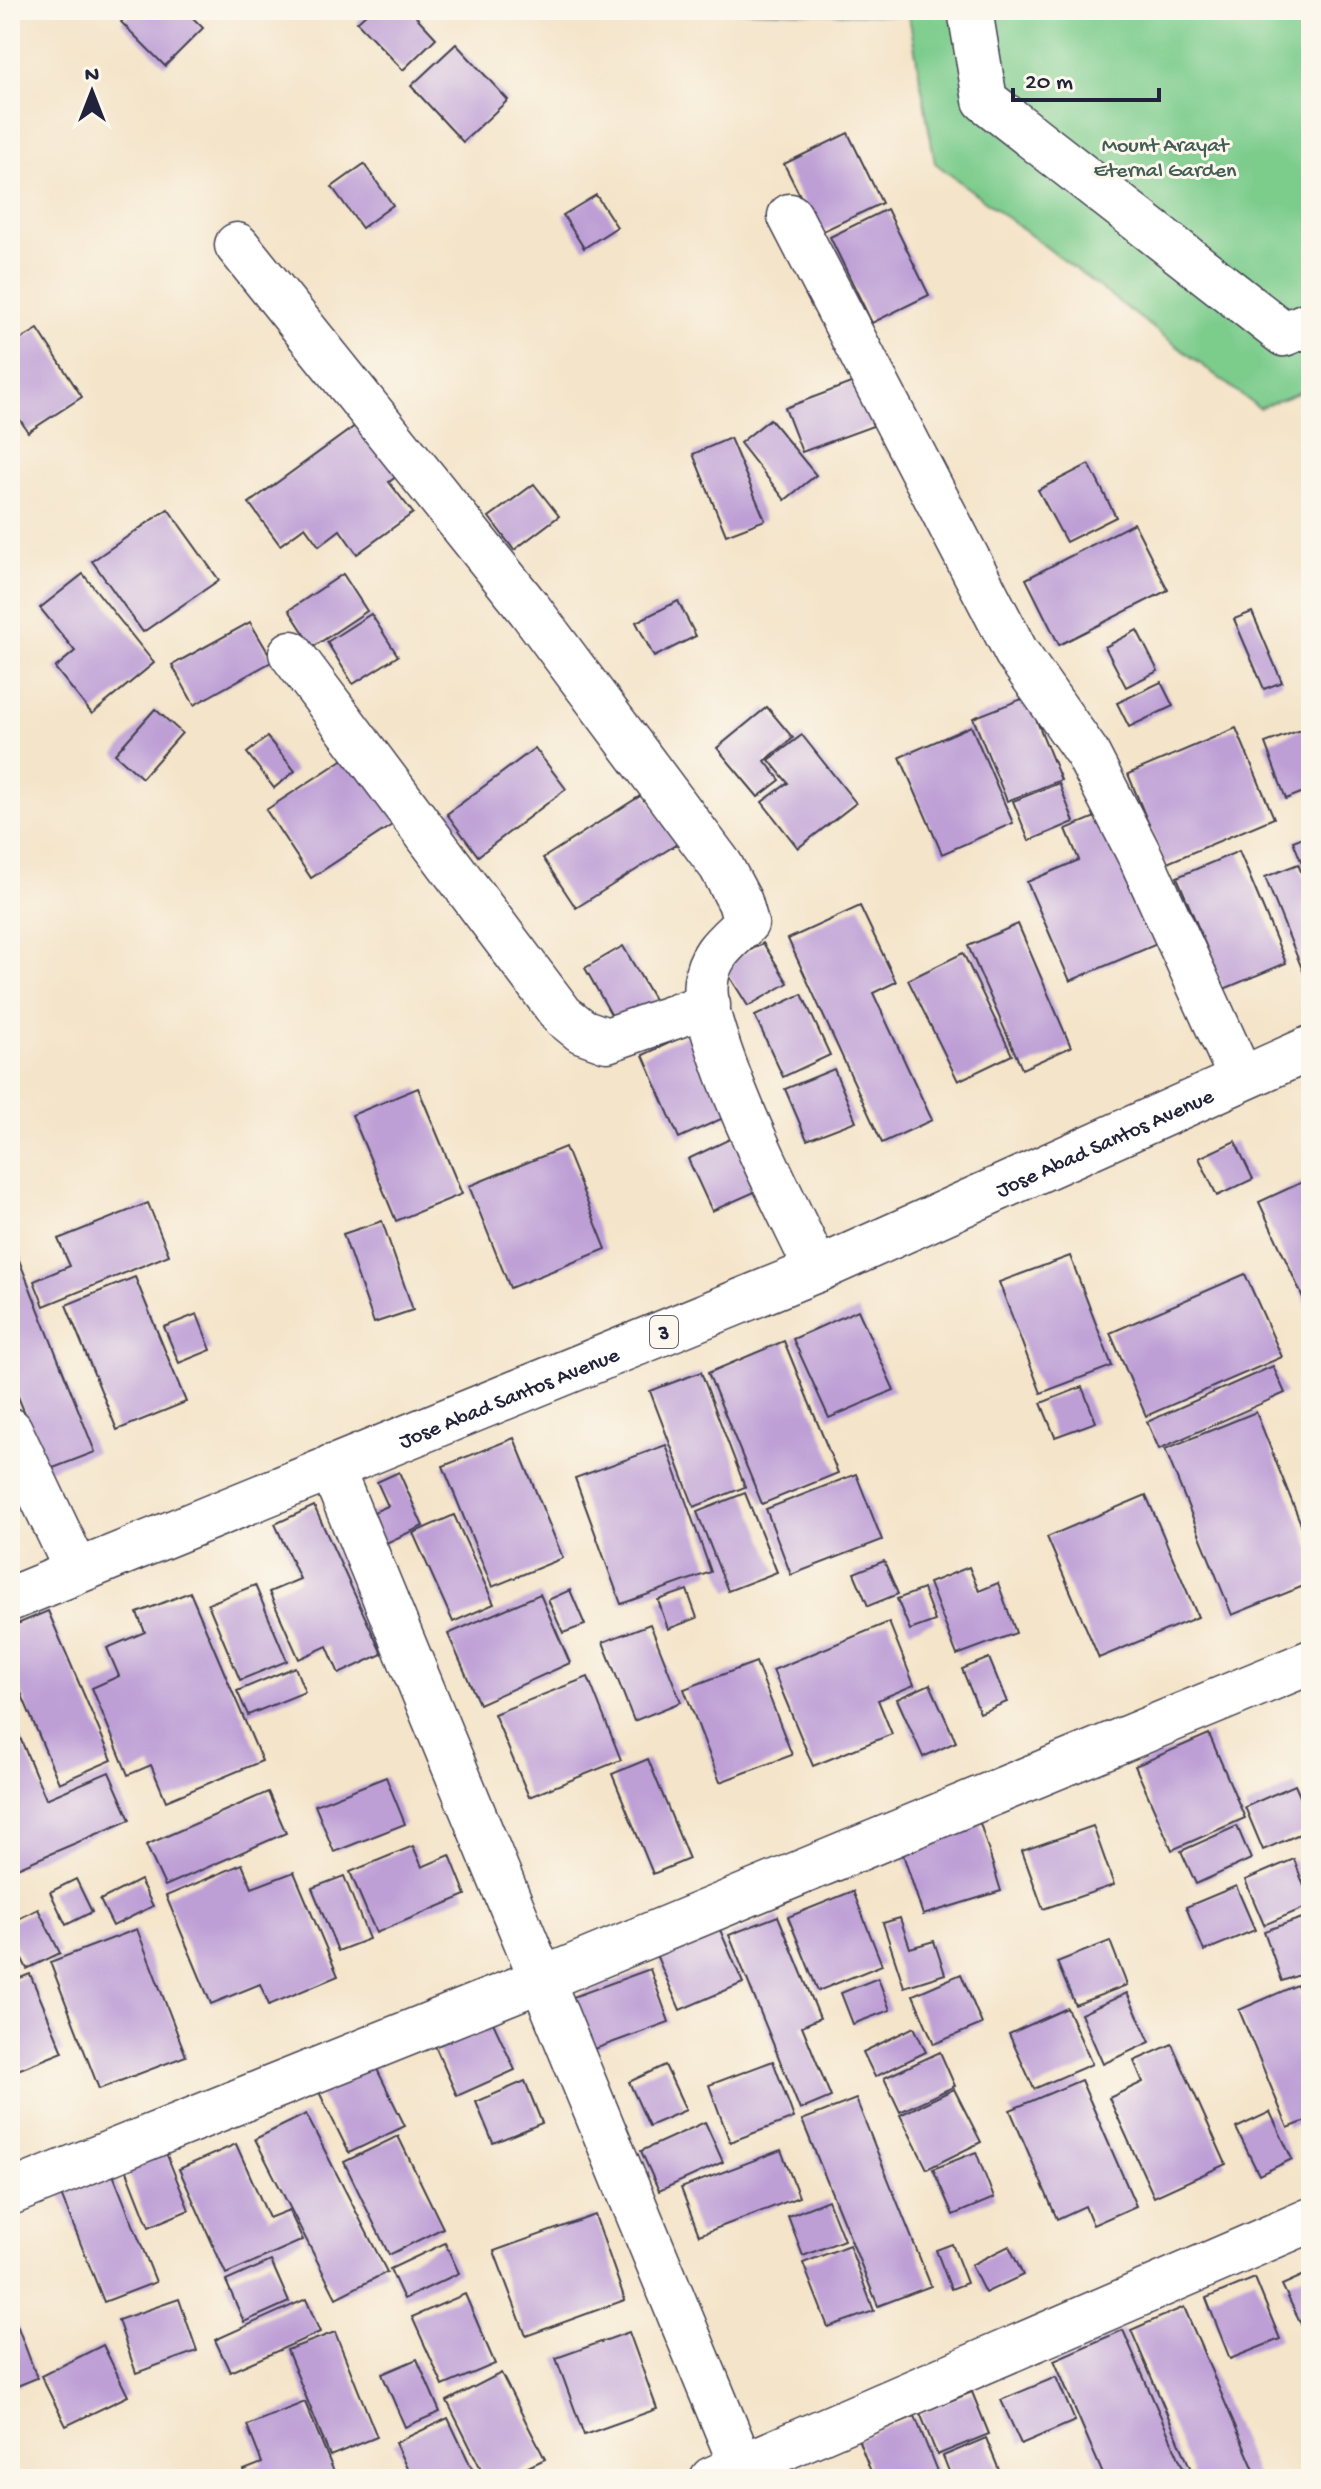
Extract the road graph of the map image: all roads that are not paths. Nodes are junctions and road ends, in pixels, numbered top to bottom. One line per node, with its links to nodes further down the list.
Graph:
1 (970, 10): 4 (main road)
2 (790, 216): 8 (main road)
3 (237, 245): 6 (main road)
4 (1311, 323)
5 (291, 653): 6 (main road)
6 (708, 1005): 9 (main road)
7 (1311, 1048): 8 (main road, Jose Abad Santos Avenue / 3)
8 (1241, 1078): 9 (main road, Jose Abad Santos Avenue / 3)
9 (817, 1270): 11 (main road, Jose Abad Santos Avenue / 3)
10 (10, 1430): 12 (main road)
11 (331, 1467): 12 (main road, Jose Abad Santos Avenue / 3); 15 (main road)
12 (77, 1571): 13 (main road, Jose Abad Santos Avenue / 3)
13 (10, 1599)
14 (1311, 1662): 15 (main road)
15 (543, 1979): 16 (main road); 18 (main road)
16 (10, 2193)
17 (1311, 2220): 18 (main road)
18 (734, 2475)

